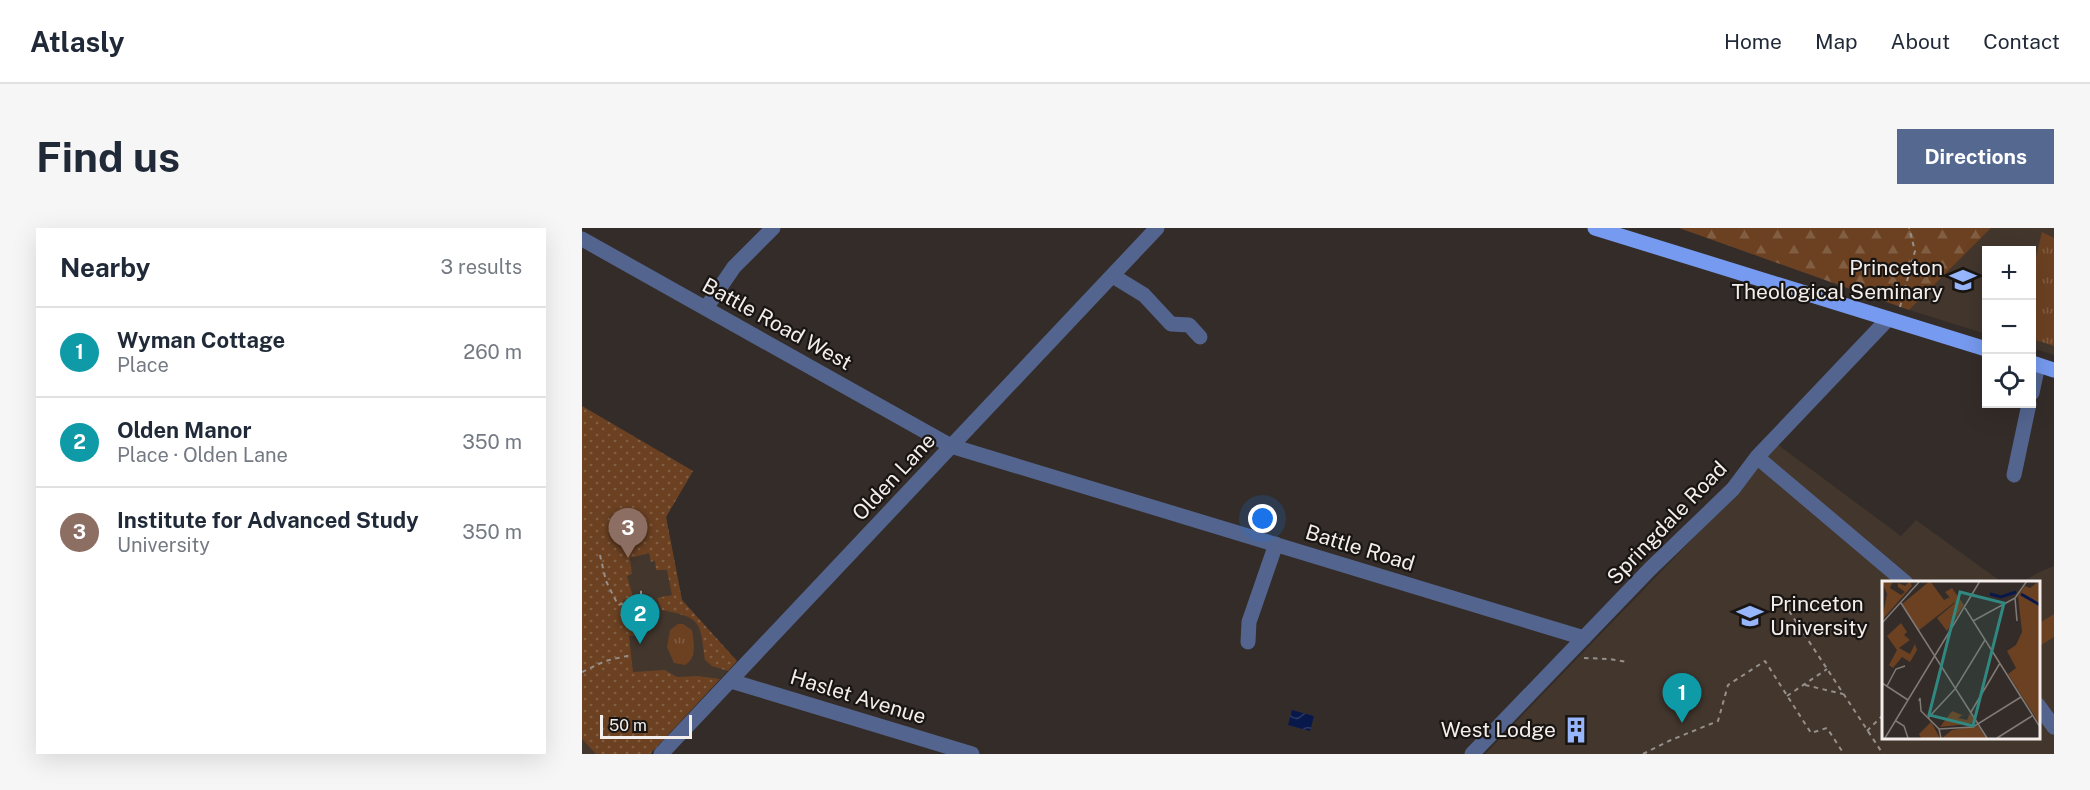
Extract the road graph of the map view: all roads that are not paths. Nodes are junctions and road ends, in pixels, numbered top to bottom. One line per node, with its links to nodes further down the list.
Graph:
1 (773, 228): 6 (street)
2 (1156, 228): 5 (street, Olden Lane)
3 (1595, 228): 7 (main road)
4 (582, 239): 6 (street, Battle Road West)
5 (1113, 276): 8 (street); 13 (street, Olden Lane)
6 (706, 308): 13 (street, Battle Road West)
7 (1894, 314): 9 (main road); 14 (street, Springdale Road)
8 (1200, 337)
9 (1982, 347)
10 (2036, 364): 11 (main road)
11 (2054, 370)
12 (2028, 408): 15 (street)
13 (951, 446): 16 (street, Battle Road); 20 (street, Olden Lane)
14 (1757, 457): 17 (street); 18 (street, Springdale Road)
15 (2014, 475)
16 (1276, 544): 18 (street, Battle Road); 19 (street)
17 (1904, 581)
18 (1584, 638): 25 (street, Springdale Road)
19 (1248, 642)
20 (731, 681): 23 (street, Olden Lane); 24 (street, Haslet Avenue)
21 (2039, 708): 22 (street)
22 (2054, 727)
23 (661, 754)
24 (972, 754)
25 (1472, 754)

